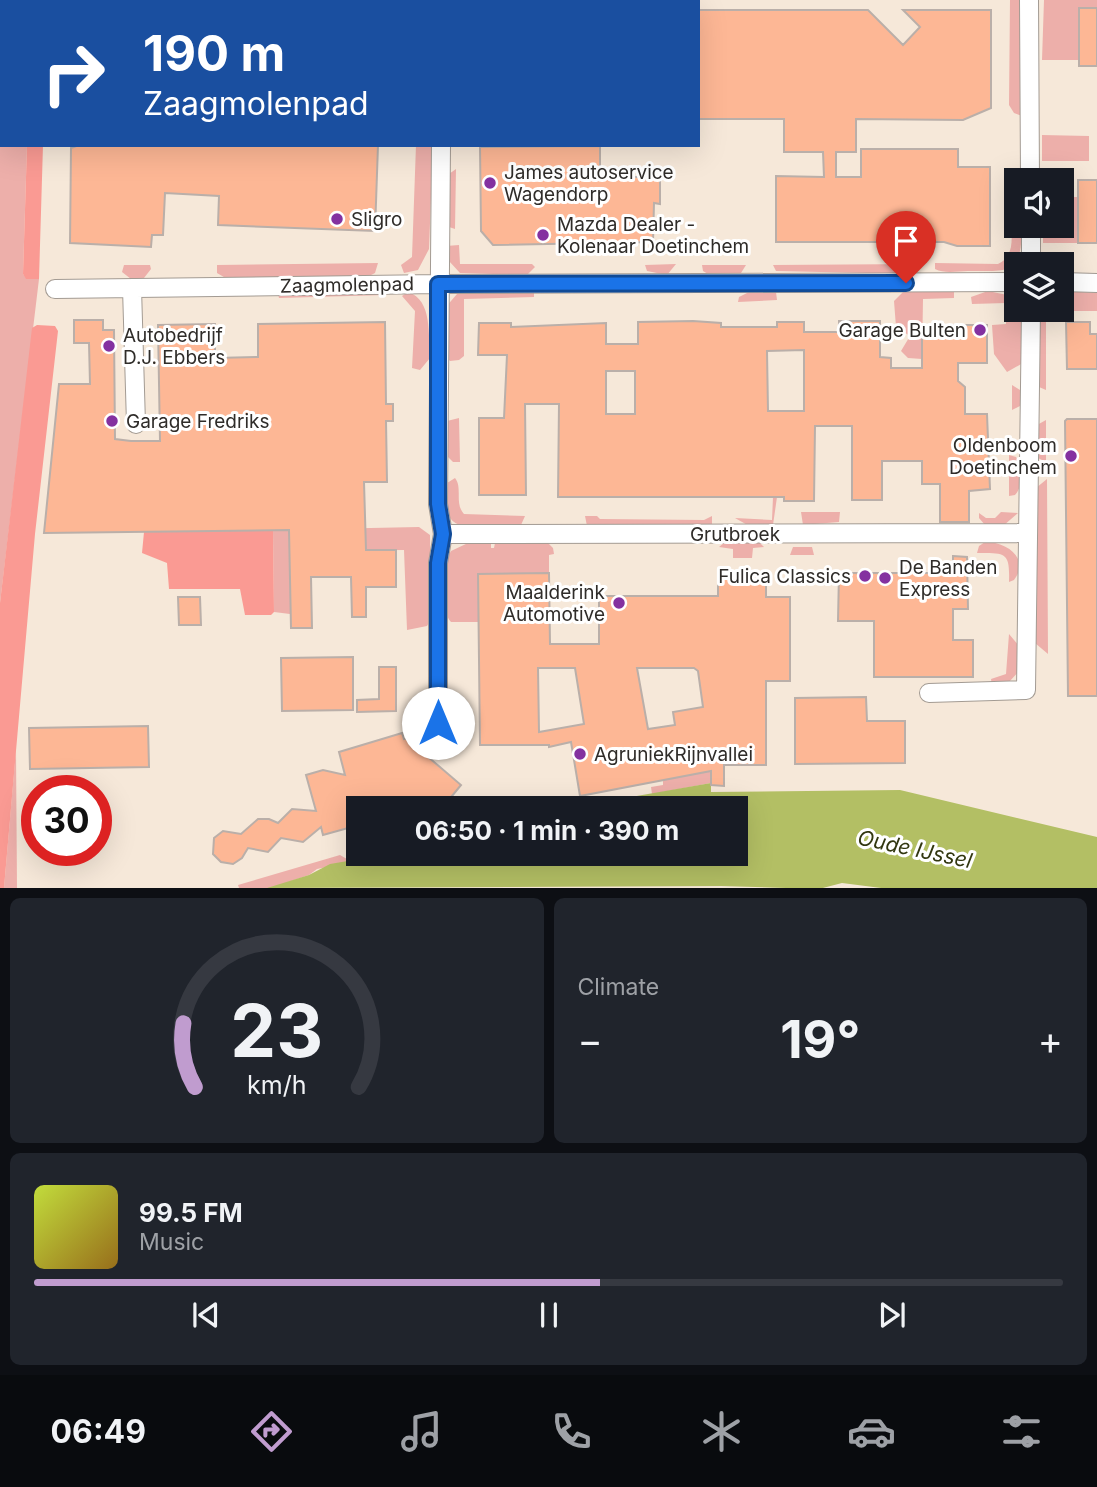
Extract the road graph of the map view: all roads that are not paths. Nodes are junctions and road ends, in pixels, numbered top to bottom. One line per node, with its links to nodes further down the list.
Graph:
1 (1029, 0): 3 (street)
2 (441, 147): 7 (street)
3 (1030, 168)
4 (1004, 282): 7 (street, Zaagmolenpad)
5 (1074, 282): 6 (street)
6 (1097, 282)
7 (438, 284): 8 (street, Zaagmolenpad); 13 (street)
8 (132, 288): 9 (street, Zaagmolenpad); 11 (street)
9 (55, 289)
10 (1031, 322): 12 (street)
11 (136, 424)
12 (1028, 533): 13 (street, Grutbroek); 14 (street)
13 (443, 534): 15 (street)
14 (929, 693)
15 (438, 723)

